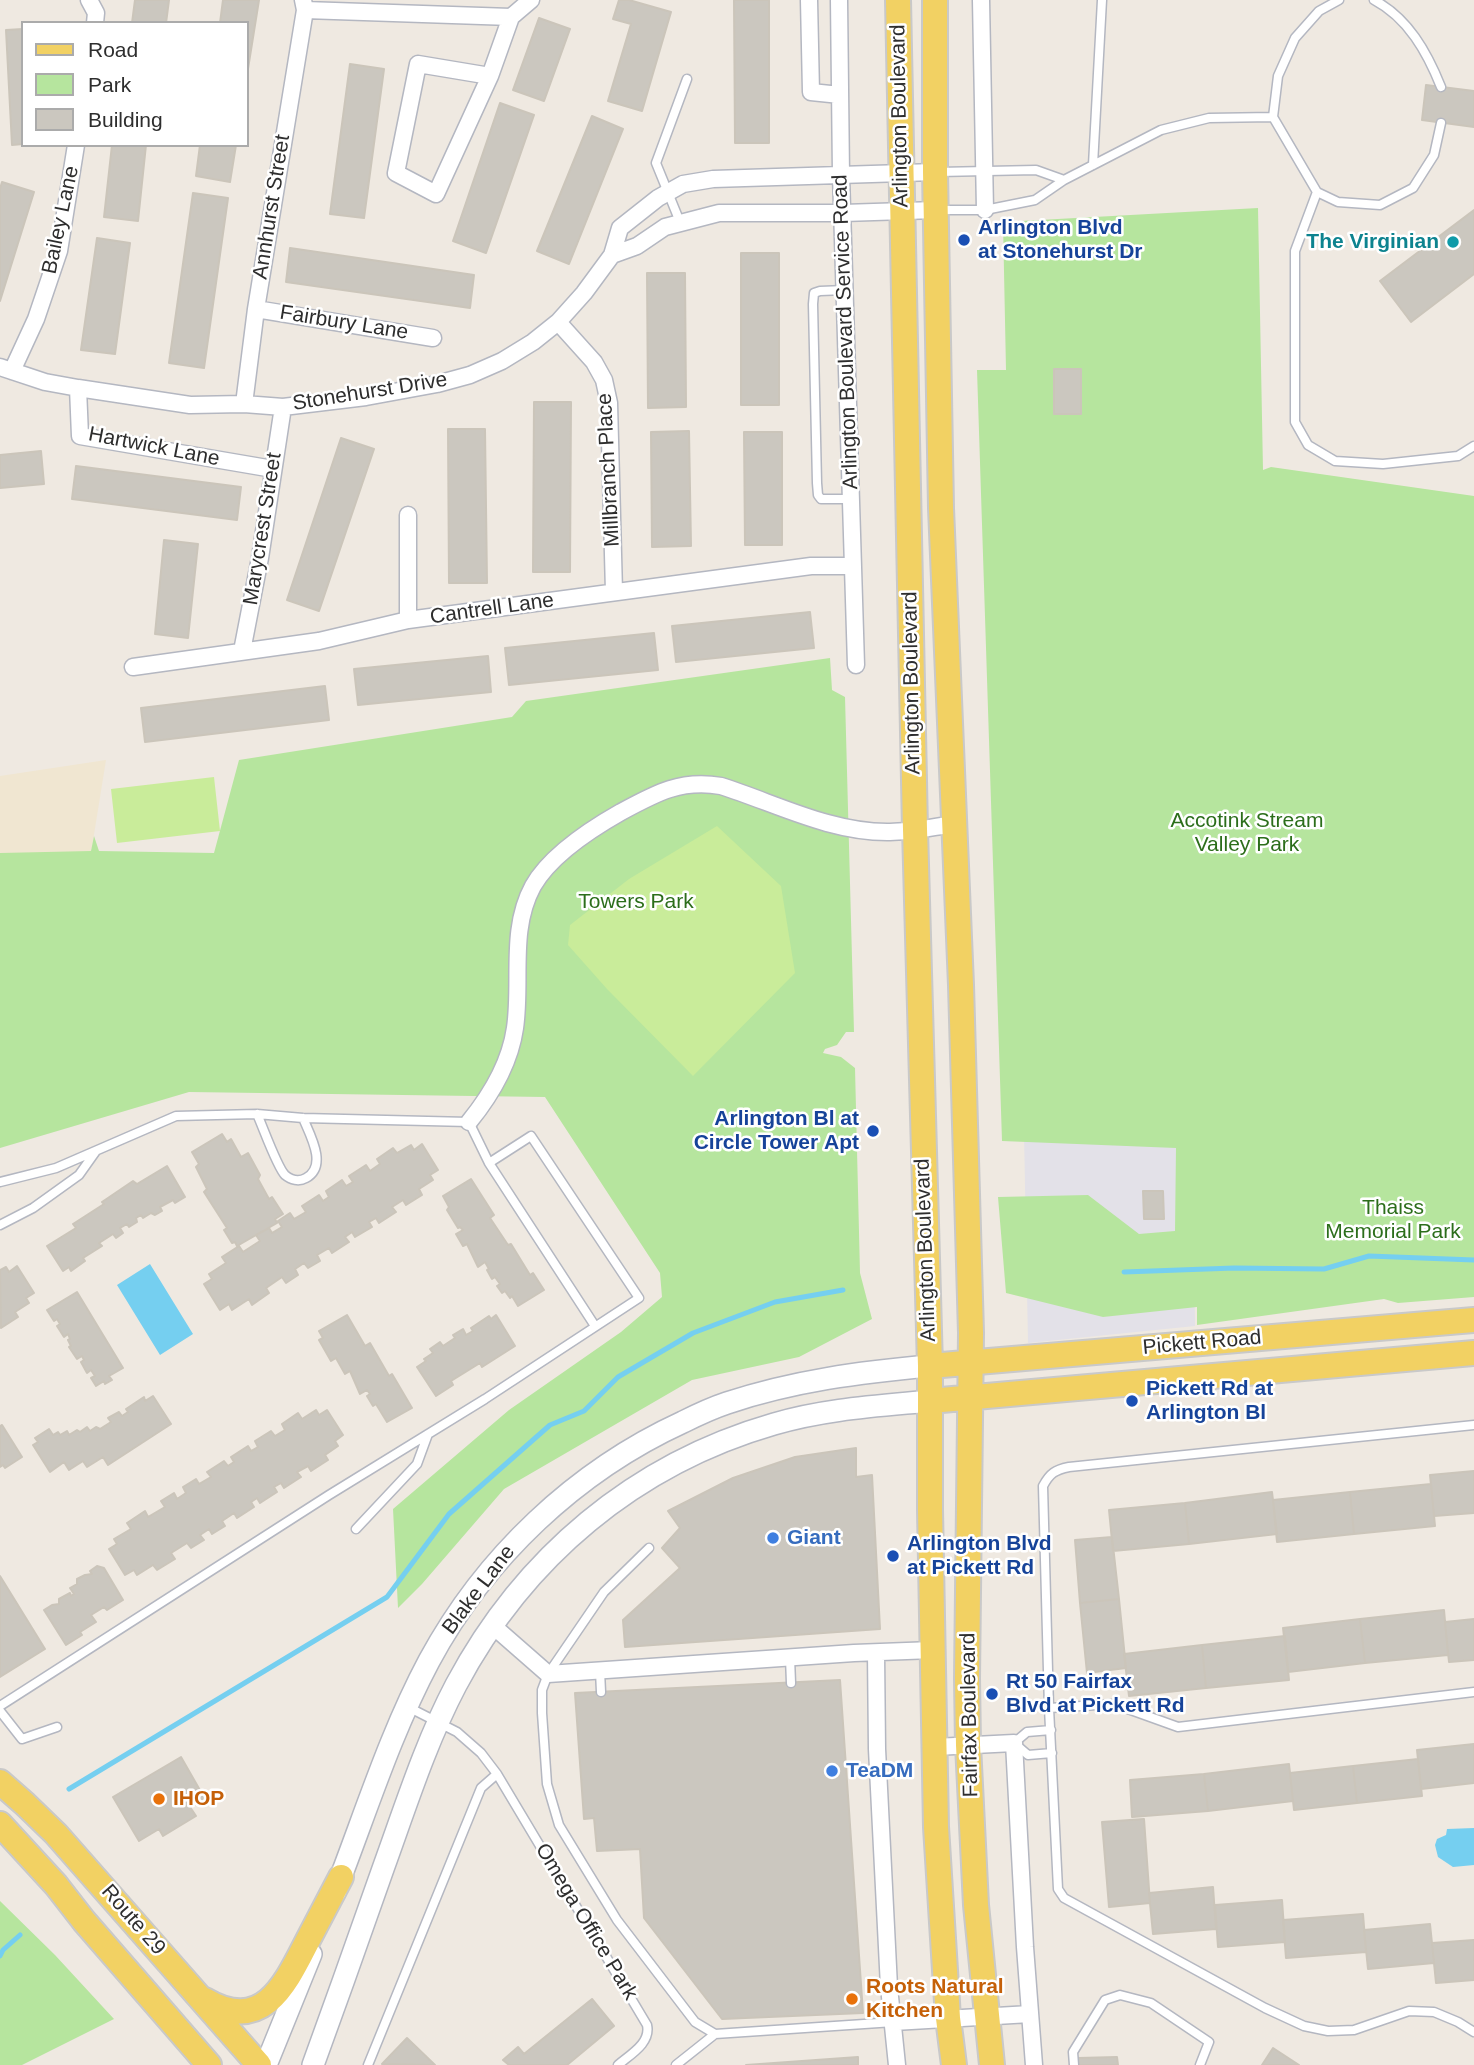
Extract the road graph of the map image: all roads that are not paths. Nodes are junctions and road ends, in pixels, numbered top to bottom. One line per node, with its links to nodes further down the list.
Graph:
1 (89, 0): 13 (street)
2 (531, 0): 12 (street)
3 (809, 0): 17 (street)
4 (839, 0): 17 (street, Arlington Boulevard Service Road)
5 (898, 0): 22 (main road, Arlington Boulevard)
6 (935, 0): 23 (main road, Arlington Boulevard)
7 (981, 0): 24 (street)
8 (1102, 0): 21 (lane)
9 (1339, 0): 18 (lane)
10 (1374, 0): 16 (lane)
11 (304, 5): 12 (street); 36 (street, Annhurst Street)
12 (511, 17): 14 (street)
13 (94, 21)
14 (490, 76): 14 (street)
15 (687, 79): 27 (lane)
16 (1441, 87)
17 (840, 95): 25 (street, Arlington Boulevard Service Road)
18 (1273, 117): 21 (lane); 28 (lane)
19 (1441, 123): 28 (lane)
20 (76, 147): 39 (street, Bailey Lane)
21 (1093, 165): 26 (lane)
22 (900, 172): 23 (street, Stonehurst Drive); 25 (street, Stonehurst Drive); 31 (main road, Arlington Boulevard)
23 (936, 172): 24 (lane); 29 (main road, Arlington Boulevard)
24 (984, 172): 26 (lane); 30 (street)
25 (841, 175): 27 (street, Stonehurst Drive); 32 (street, Arlington Boulevard Service Road)
26 (1064, 180): 30 (lane)
27 (668, 192): 33 (lane); 34 (street, Stonehurst Drive)
28 (1317, 192): 43 (lane)
29 (936, 210): 30 (lane); 31 (street); 53 (main road, Arlington Boulevard)
30 (985, 210)
31 (902, 211): 32 (street); 54 (main road, Arlington Boulevard)
32 (842, 213): 33 (street); 35 (street, Arlington Boulevard Service Road)
33 (680, 222): 34 (street)
34 (612, 254): 37 (street, Stonehurst Drive)
35 (845, 290): 45 (street, Arlington Boulevard Service Road); 45 (lane)
36 (256, 309): 38 (street, Fairbury Lane); 41 (street, Annhurst Street)
37 (558, 322): 42 (street, Stonehurst Drive); 48 (street, Millbranch Place)
38 (433, 338)
39 (6, 369): 40 (street, Stonehurst Drive)
40 (78, 388): 41 (street, Stonehurst Drive); 44 (street, Hartwick Lane)
41 (244, 404): 42 (street, Stonehurst Drive)
42 (283, 407): 44 (street, Marycrest Street)
43 (1474, 446)
44 (273, 469): 50 (street, Marycrest Street)
45 (851, 499): 47 (street, Arlington Boulevard Service Road)
46 (408, 515): 49 (street)
47 (853, 566): 48 (street, Cantrell Lane); 51 (street, Arlington Boulevard Service Road)
48 (614, 592): 49 (street, Cantrell Lane)
49 (408, 620): 50 (street, Cantrell Lane)
50 (242, 651): 52 (street, Cantrell Lane)
51 (856, 665)
52 (133, 667)
53 (955, 824): 54 (street); 65 (main road, Arlington Boulevard)
54 (915, 829): 57 (street); 66 (main road, Arlington Boulevard)
55 (257, 1114): 56 (lane); 56 (lane); 58 (lane)
56 (303, 1118): 57 (lane)
57 (469, 1122): 59 (lane)
58 (96, 1150): 60 (lane); 61 (lane)
59 (489, 1163): 63 (lane); 63 (lane)
60 (0, 1182)
61 (0, 1226)
62 (1474, 1320): 65 (main road, Pickett Road)
63 (595, 1326): 70 (lane)
64 (1474, 1353): 67 (main road, Pickett Road)
65 (972, 1364): 66 (main road, Pickett Road); 67 (main road, Fairfax Boulevard)
66 (930, 1366): 68 (main road, Fairfax Boulevard); 83 (main road, Blake Lane)
67 (971, 1397): 68 (main road, Blake Lane); 90 (main road, Fairfax Boulevard)
68 (930, 1401): 73 (main road, Blake Lane); 74 (main road, Fairfax Boulevard)
69 (1474, 1424): 84 (lane)
70 (428, 1434): 71 (lane); 82 (lane)
71 (356, 1529)
72 (649, 1548): 78 (lane)
73 (492, 1625): 78 (street); 86 (main road, Blake Lane)
74 (933, 1650): 75 (street); 91 (main road, Fairfax Boulevard)
75 (876, 1653): 76 (street); 101 (street)
76 (790, 1658): 77 (street); 79 (lane)
77 (600, 1671): 78 (street); 80 (lane)
78 (548, 1674): 103 (lane)
79 (790, 1683)
80 (601, 1692)
81 (1474, 1692): 84 (lane)
82 (0, 1706)
83 (407, 1707): 86 (lane, Omega Office Park); 96 (main road, Blake Lane)
84 (1049, 1708): 88 (lane)
85 (0, 1711): 87 (lane)
86 (438, 1723): 93 (lane, Omega Office Park); 107 (main road, Blake Lane)
87 (57, 1727)
88 (1051, 1730): 89 (lane); 92 (lane)
89 (1014, 1743): 90 (street); 92 (lane); 98 (street)
90 (968, 1745): 91 (street); 99 (main road, Fairfax Boulevard)
91 (935, 1747): 100 (main road, Fairfax Boulevard)
92 (1052, 1753): 102 (lane)
93 (497, 1774): 108 (lane); 109 (lane, Omega Office Park)
94 (0, 1782): 97 (main road, Route 29)
95 (0, 1824): 104 (main road, Route 29)
96 (341, 1877): 97 (main road); 106 (main road, Blake Lane)
97 (200, 1997): 105 (main road, Route 29)
98 (1030, 2014): 99 (street); 114 (street)
99 (987, 2016): 100 (street); 113 (main road, Fairfax Boulevard)
100 (948, 2018): 101 (street); 112 (main road, Fairfax Boulevard)
101 (894, 2022): 103 (lane); 111 (street)
102 (1474, 2032)
103 (715, 2034): 110 (lane)
104 (209, 2065)
105 (259, 2065)
106 (266, 2065)
107 (313, 2065)
108 (368, 2065)
109 (618, 2065)
110 (676, 2065)
111 (897, 2065)
112 (954, 2065)
113 (992, 2065)
114 (1034, 2065)
115 (1074, 2065): 116 (lane)
116 (1200, 2065)

